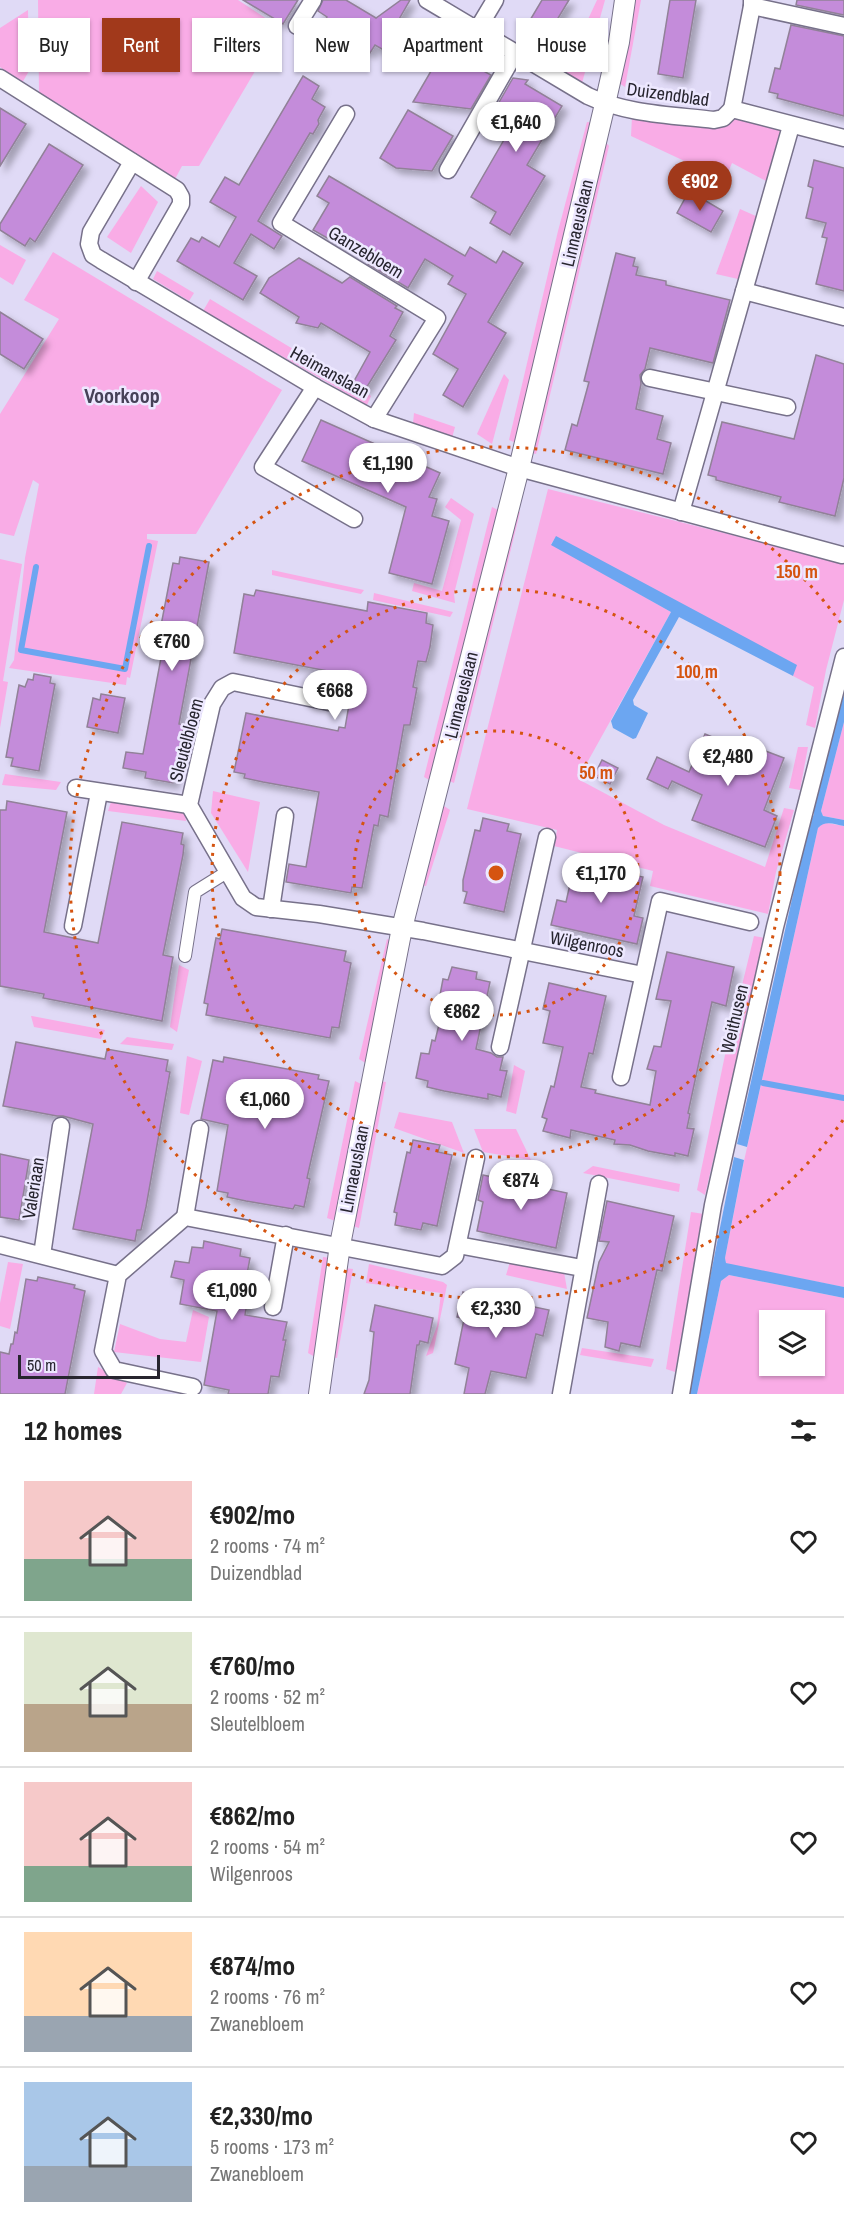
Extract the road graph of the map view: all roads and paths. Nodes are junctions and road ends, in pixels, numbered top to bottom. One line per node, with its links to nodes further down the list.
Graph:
1 (313, 0): 6 (street)
2 (427, 0): 7 (street, Duizendblad)
3 (495, 0): 8 (street)
4 (625, 0): 13 (street, Linnaeuslaan)
5 (752, 3): 9 (street); 14 (street)
6 (302, 18)
7 (457, 18)
8 (484, 18)
9 (844, 26)
10 (504, 46): 11 (street, Duizendblad)
11 (515, 53): 13 (street, Duizendblad); 19 (street)
12 (0, 78): 18 (street)
13 (605, 104): 14 (street, Duizendblad); 28 (street, Linnaeuslaan)
14 (732, 109): 16 (street, Duizendblad)
15 (346, 114): 27 (street, Ganzebloem)
16 (791, 126): 17 (street, Duizendblad); 21 (street)
17 (844, 138)
18 (132, 162): 20 (street, Heimanslaan); 20 (street)
19 (448, 170)
20 (136, 282): 24 (street, Heimanslaan)
21 (744, 291): 22 (street); 25 (street)
22 (844, 317)
23 (650, 378): 25 (street)
24 (315, 387): 27 (street, Heimanslaan); 30 (street)
25 (715, 392): 26 (street); 29 (street)
26 (787, 407)
27 (374, 418): 28 (street, Heimanslaan)
28 (519, 468): 29 (street); 43 (street, Linnaeuslaan)
29 (681, 512): 31 (street)
30 (354, 519)
31 (842, 555)
32 (844, 657): 65 (street, Weithusen)
33 (329, 702): 36 (street, Sleutelbloem)
34 (76, 788): 35 (street, Sleutelbloem)
35 (99, 793): 36 (street, Sleutelbloem); 42 (street)
36 (189, 805): 39 (street, Sleutelbloem)
37 (285, 816): 40 (street)
38 (547, 837): 44 (street, Wilgenroos)
39 (227, 872): 40 (street, Sleutelbloem); 45 (street)
40 (270, 909): 43 (street, Sleutelbloem)
41 (750, 922): 46 (street, Wilgenroos)
42 (73, 926)
43 (402, 928): 44 (street, Wilgenroos); 56 (street, Linnaeuslaan)
44 (523, 951): 46 (street, Wilgenroos); 47 (street, Wilgenroos)
45 (185, 956)
46 (643, 975): 48 (street, Wilgenroos)
47 (500, 1047)
48 (621, 1077)
49 (61, 1126): 58 (street, Valeriaan)
50 (200, 1129): 53 (street)
51 (476, 1158): 57 (street)
52 (599, 1184): 59 (street)
53 (185, 1216): 54 (street); 60 (street)
54 (286, 1235): 56 (street); 61 (street)
55 (0, 1245): 58 (street)
56 (340, 1245): 57 (street); 63 (street, Linnaeuslaan)
57 (458, 1245): 59 (street)
58 (42, 1255): 60 (street)
59 (582, 1268): 64 (street)
60 (118, 1275): 62 (street)
61 (273, 1307)
62 (193, 1387)
63 (318, 1394)
64 (561, 1394)
65 (681, 1394)

